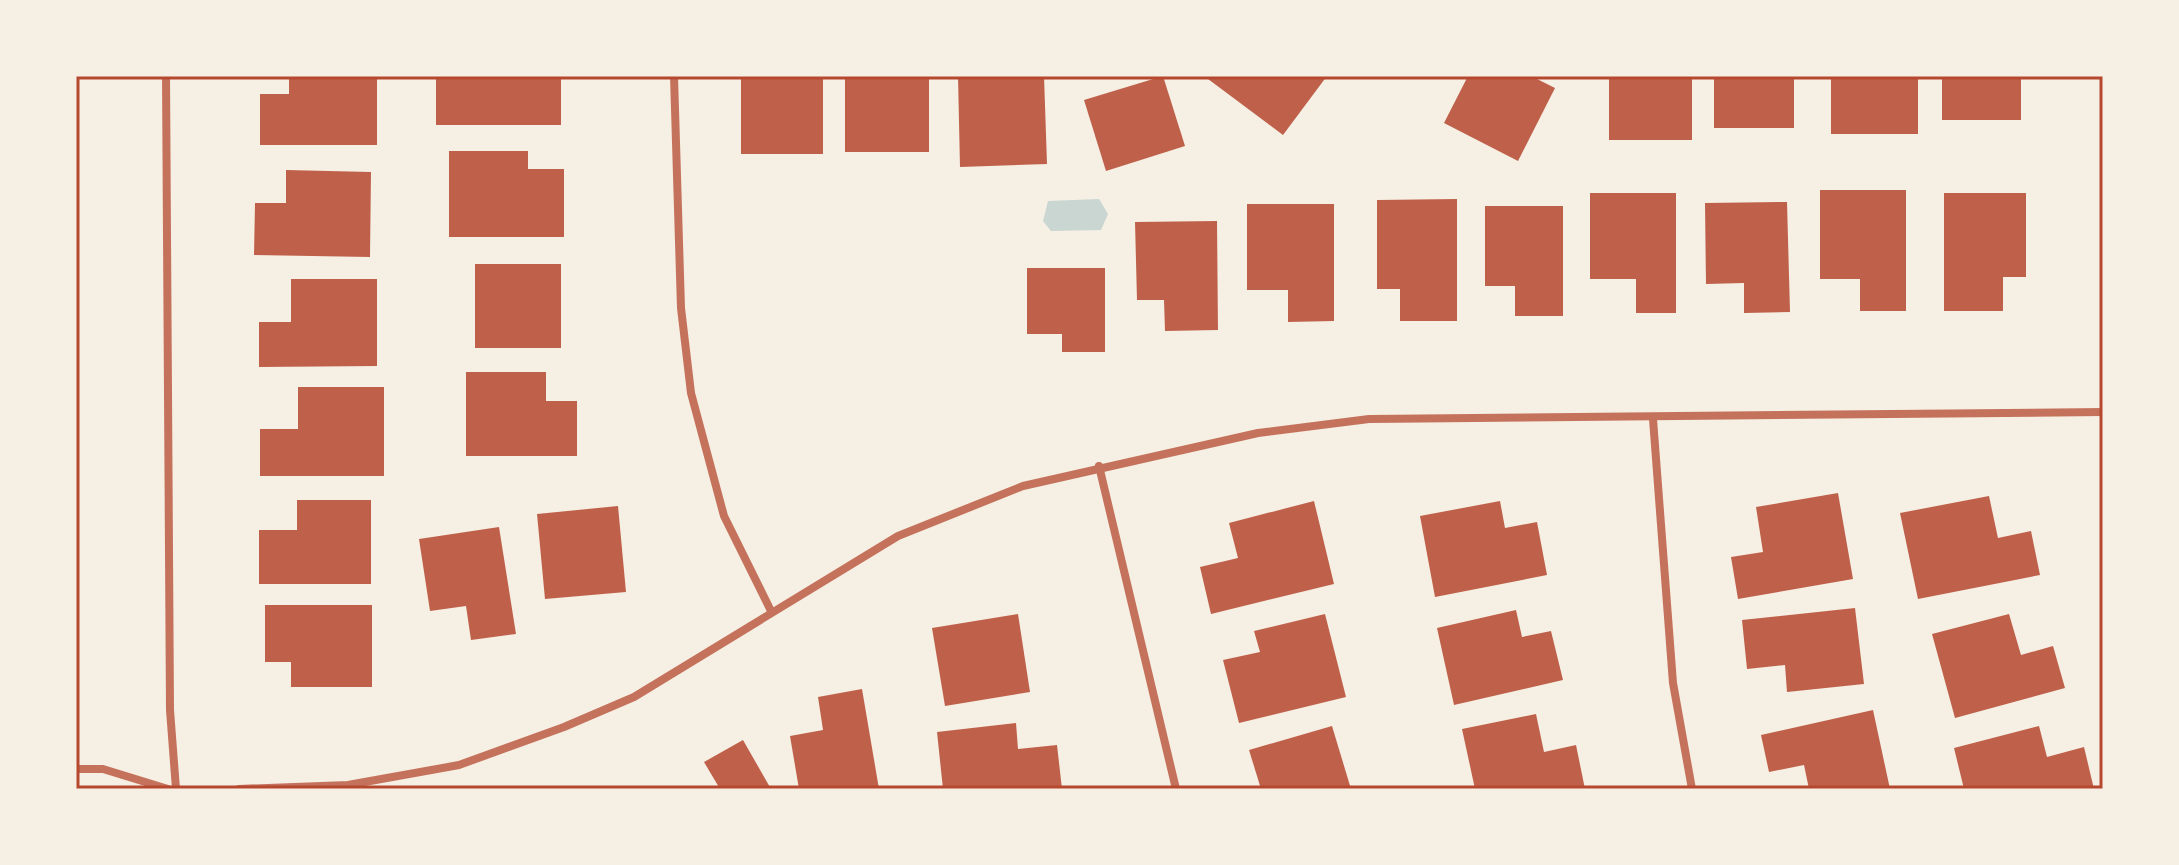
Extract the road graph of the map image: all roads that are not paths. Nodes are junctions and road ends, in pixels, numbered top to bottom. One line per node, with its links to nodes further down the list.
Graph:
1 (166, 76): 9 (street)
2 (674, 76): 6 (street)
3 (2103, 412): 4 (street)
4 (1653, 419): 5 (street); 12 (street)
5 (1099, 466): 6 (street); 11 (street)
6 (771, 611): 10 (street)
7 (76, 769): 8 (street)
8 (168, 789)
9 (176, 789)
10 (239, 789)
11 (1176, 789)
12 (1692, 789)

